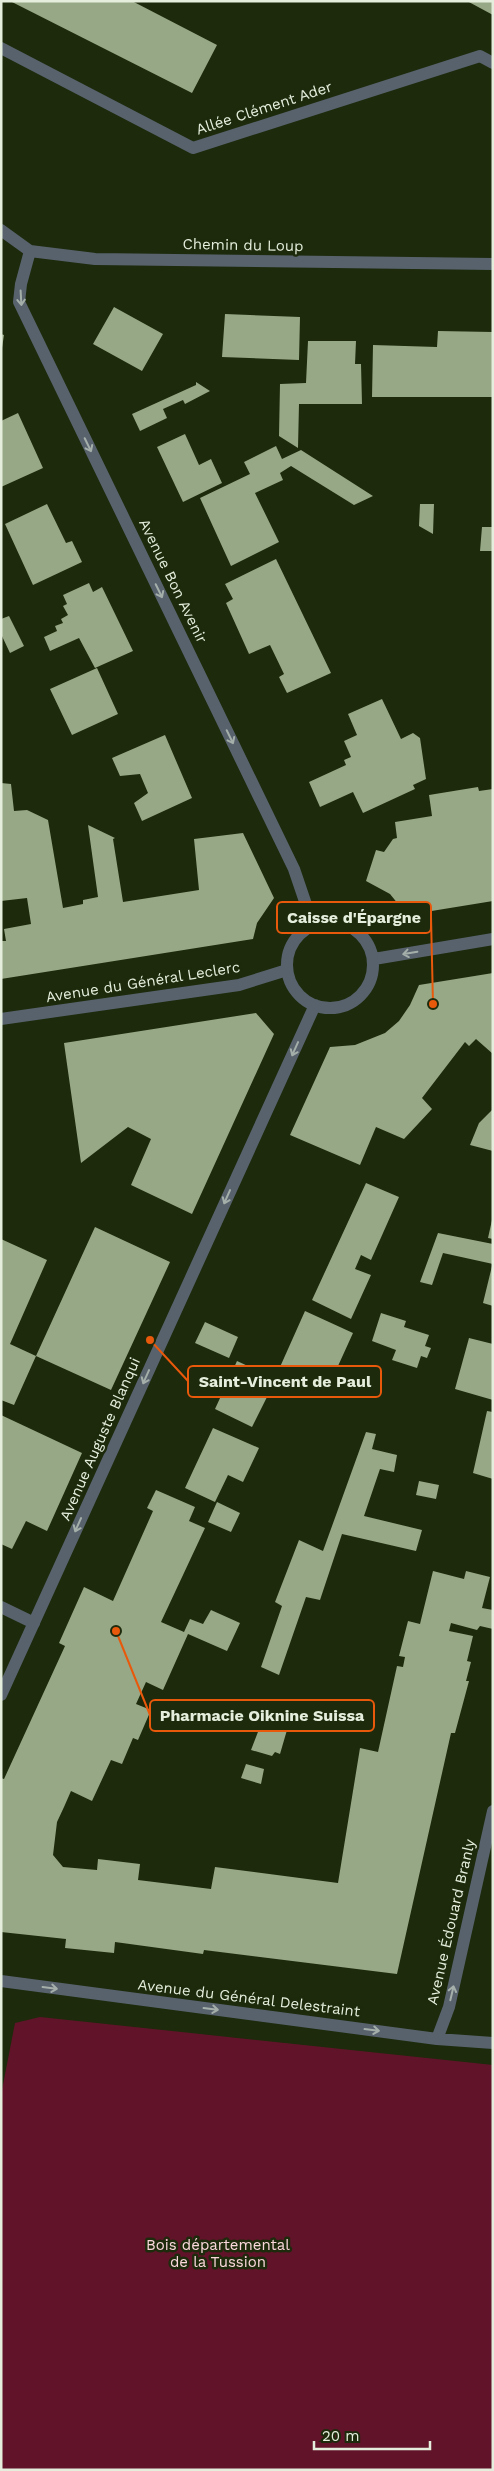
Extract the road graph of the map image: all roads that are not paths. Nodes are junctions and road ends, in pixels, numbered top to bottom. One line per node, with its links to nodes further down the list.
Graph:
1 (1, 48): 2 (street, Allée Clément Ader)
2 (493, 63)
3 (1, 230): 4 (street, Chemin du Loup)
4 (30, 251): 5 (street, Chemin du Loup); 6 (street, Avenue Bon Avenir, one-way to 6)
5 (493, 264)
6 (313, 926): 8 (street); 9 (street)
7 (493, 938): 8 (street, one-way to 8)
8 (374, 959): 10 (street)
9 (287, 970): 10 (street); 11 (street, Avenue du Général Leclerc)
10 (315, 1005): 13 (street, Avenue Auguste Blanqui, one-way to 13)
11 (1, 1019)
12 (1, 1607): 13 (street)
13 (34, 1623): 14 (street, Avenue Auguste Blanqui)
14 (1, 1695)
15 (493, 1811): 17 (street, Avenue Édouard Branly, one-way to 15)
16 (1, 1981): 17 (street, Avenue du Général Delestraint, one-way to 17)
17 (436, 2039): 18 (street, Avenue du Général Delestraint)
18 (493, 2043)

